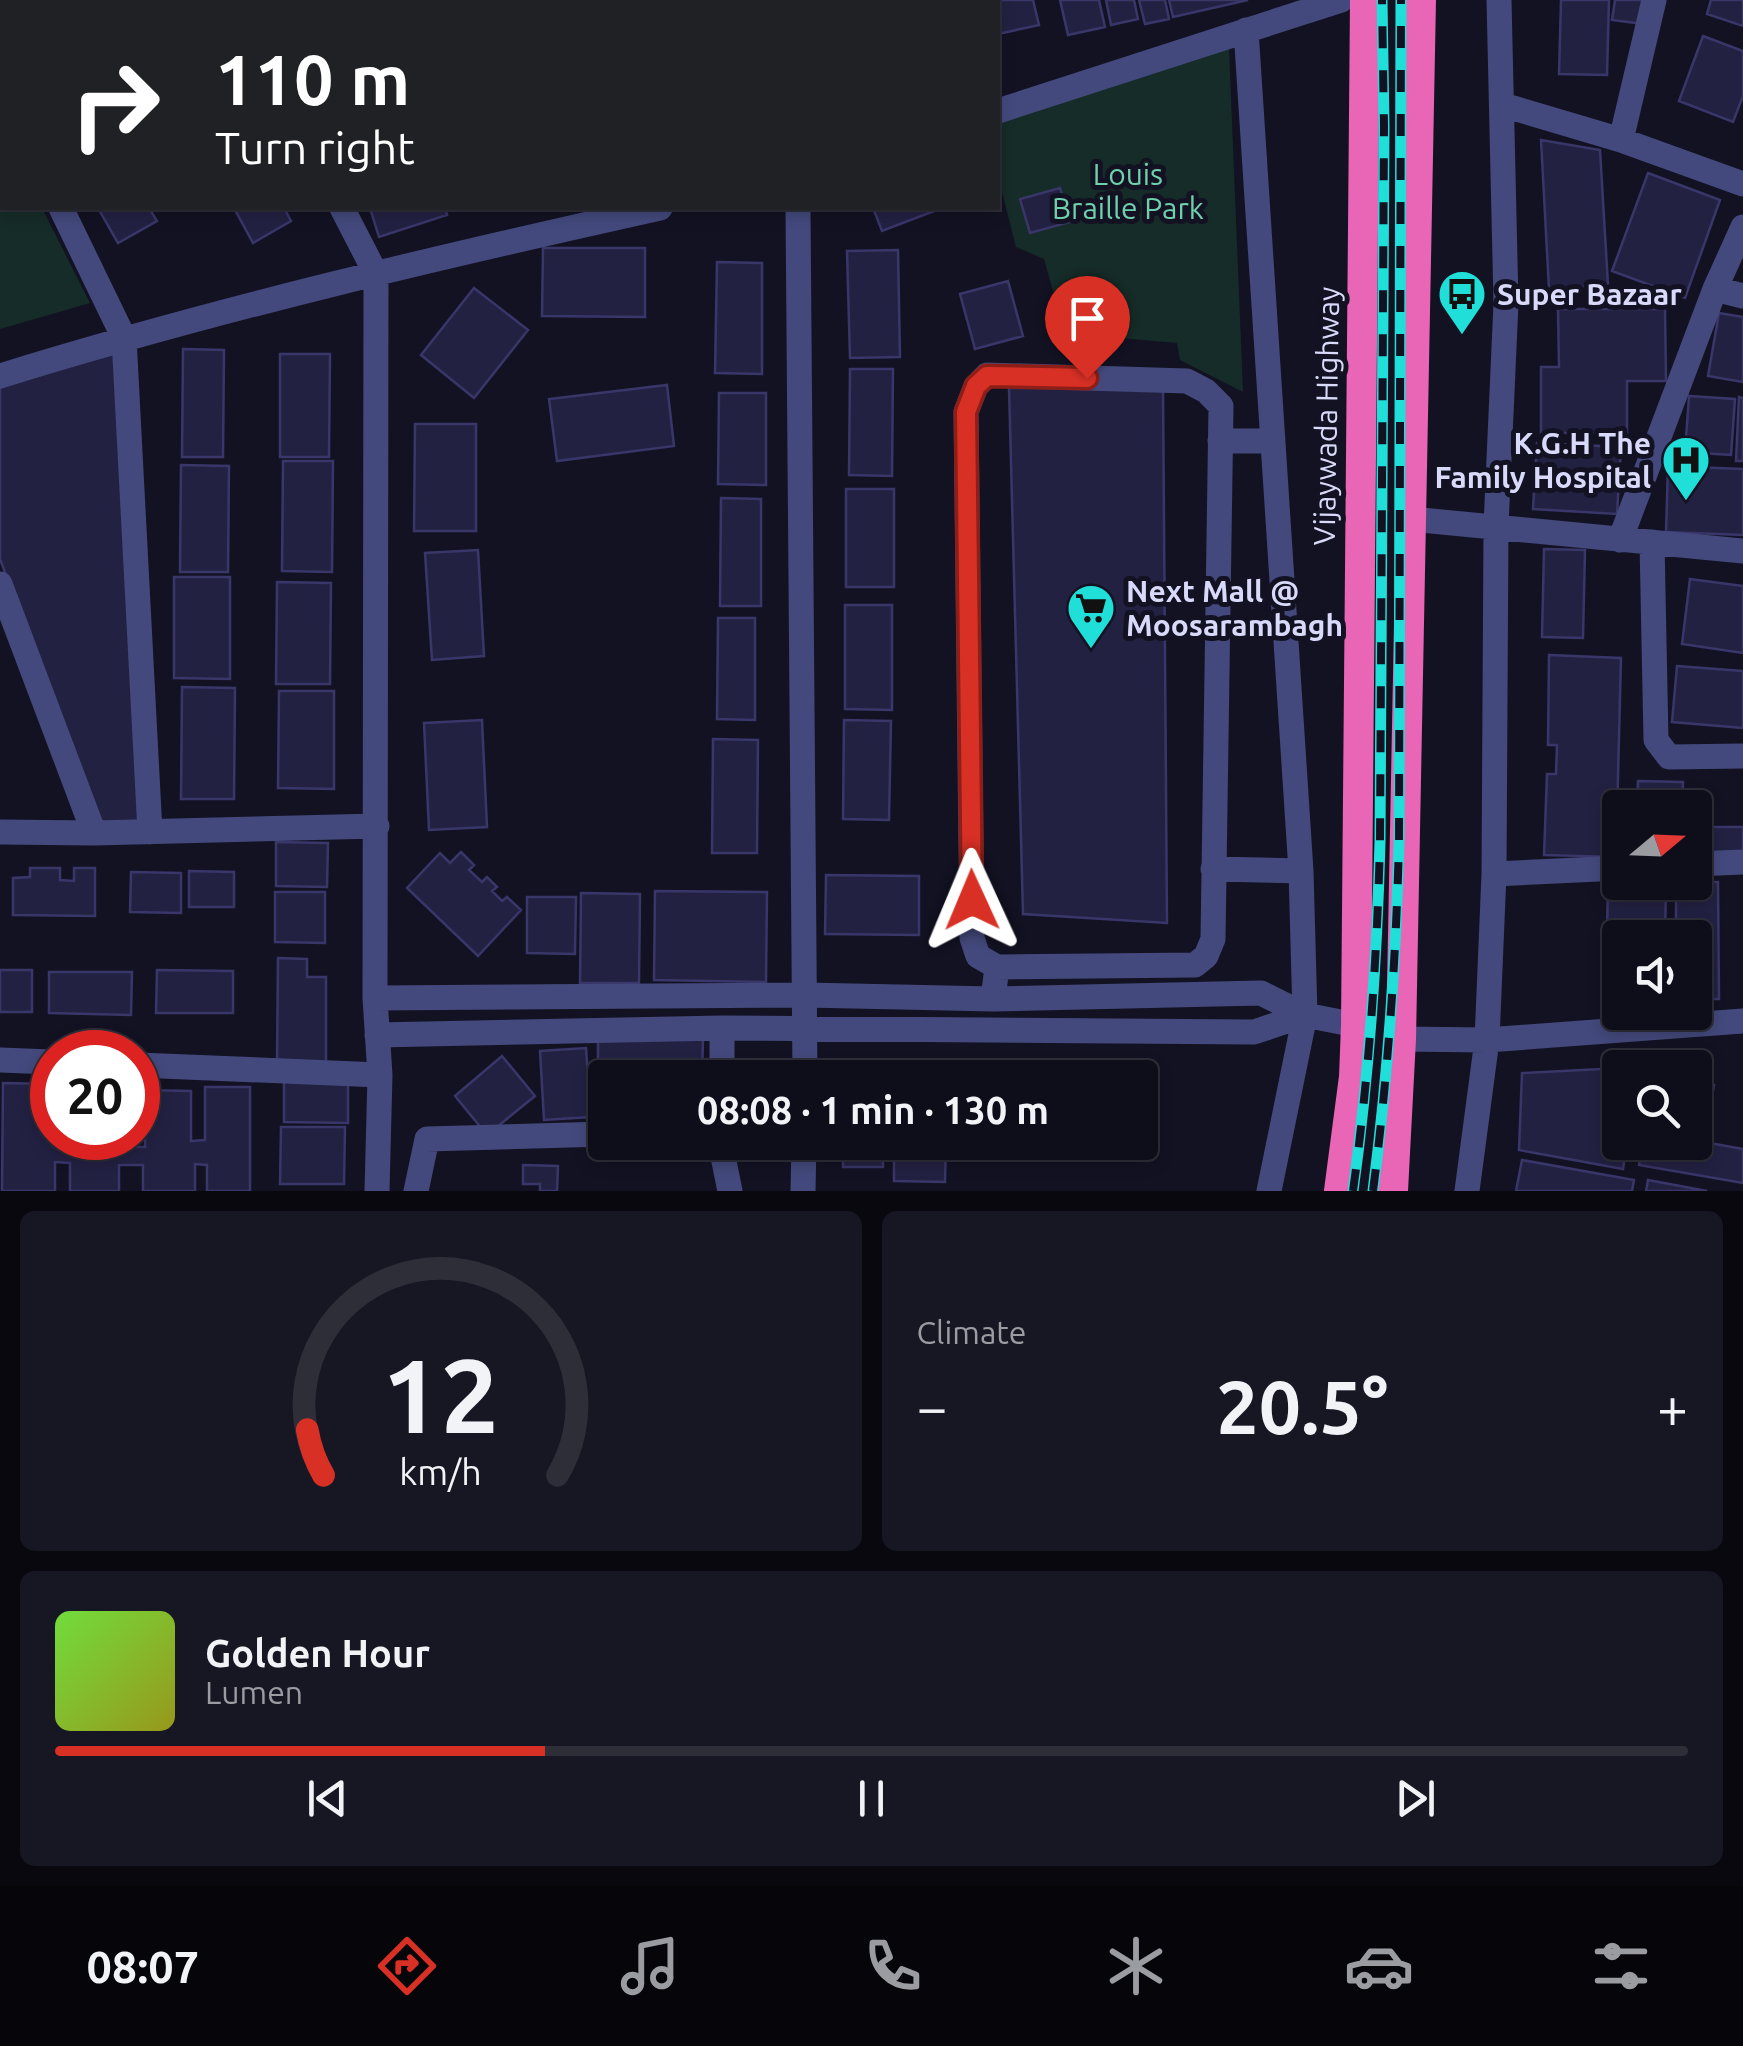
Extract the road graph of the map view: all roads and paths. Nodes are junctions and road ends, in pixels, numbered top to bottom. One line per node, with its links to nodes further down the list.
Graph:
1 (1341, 0): 6 (street)
2 (1365, 0): 46 (highway, Vijaywada Highway)
3 (1421, 0): 23 (highway)
4 (1499, 0): 7 (street)
5 (1654, 0): 9 (street)
6 (1246, 30): 8 (street); 22 (street)
7 (1502, 105): 9 (street); 24 (street)
8 (1000, 111)
9 (1621, 140): 10 (street)
10 (1743, 184)
11 (62, 210): 19 (street)
12 (343, 210): 16 (street)
13 (651, 210): 16 (street)
14 (798, 210): 41 (street)
15 (1743, 227): 17 (street)
16 (376, 274): 19 (street); 30 (street)
17 (1715, 289): 18 (street); 25 (street)
18 (1743, 296)
19 (124, 338): 20 (street); 32 (street)
20 (0, 376)
21 (1220, 441): 22 (street); 36 (street); 40 (street)
22 (1272, 441): 38 (street)
23 (1411, 519): 24 (street); 50 (highway)
24 (1496, 526): 25 (street); 39 (street)
25 (1620, 540): 26 (street)
26 (1652, 542): 27 (street); 29 (street)
27 (1743, 552)
28 (0, 584): 33 (street)
29 (1743, 756)
30 (377, 826): 32 (street); 42 (street)
31 (0, 832): 33 (street)
32 (150, 832): 33 (street)
33 (94, 834)
34 (1743, 862): 35 (street)
35 (1712, 863)
36 (1213, 869): 38 (street); 40 (street)
37 (1602, 869): 39 (street)
38 (1301, 871): 44 (street)
39 (1494, 874): 51 (street)
40 (998, 967): 43 (street)
41 (806, 995): 42 (street); 43 (street); 48 (street)
42 (375, 998): 49 (street)
43 (993, 999): 44 (street)
44 (1306, 1016): 46 (street); 48 (street); 65 (street)
45 (1743, 1021): 51 (street)
46 (1356, 1024): 66 (highway, Vijaywada Highway)
47 (722, 1028): 48 (street); 49 (street); 53 (street)
48 (806, 1029): 54 (street)
49 (377, 1035): 57 (street)
50 (1401, 1038): 51 (street); 67 (highway)
51 (1487, 1040): 68 (street)
52 (0, 1060): 55 (street)
53 (722, 1060)
54 (805, 1060)
55 (30, 1061)
56 (160, 1067): 57 (street)
57 (380, 1076): 61 (street)
58 (588, 1135): 62 (street)
59 (724, 1160): 63 (street)
60 (804, 1160): 64 (street)
61 (377, 1191)
62 (416, 1191)
63 (730, 1191)
64 (803, 1191)
65 (1268, 1191)
66 (1339, 1191)
67 (1393, 1191)
68 (1468, 1191)

